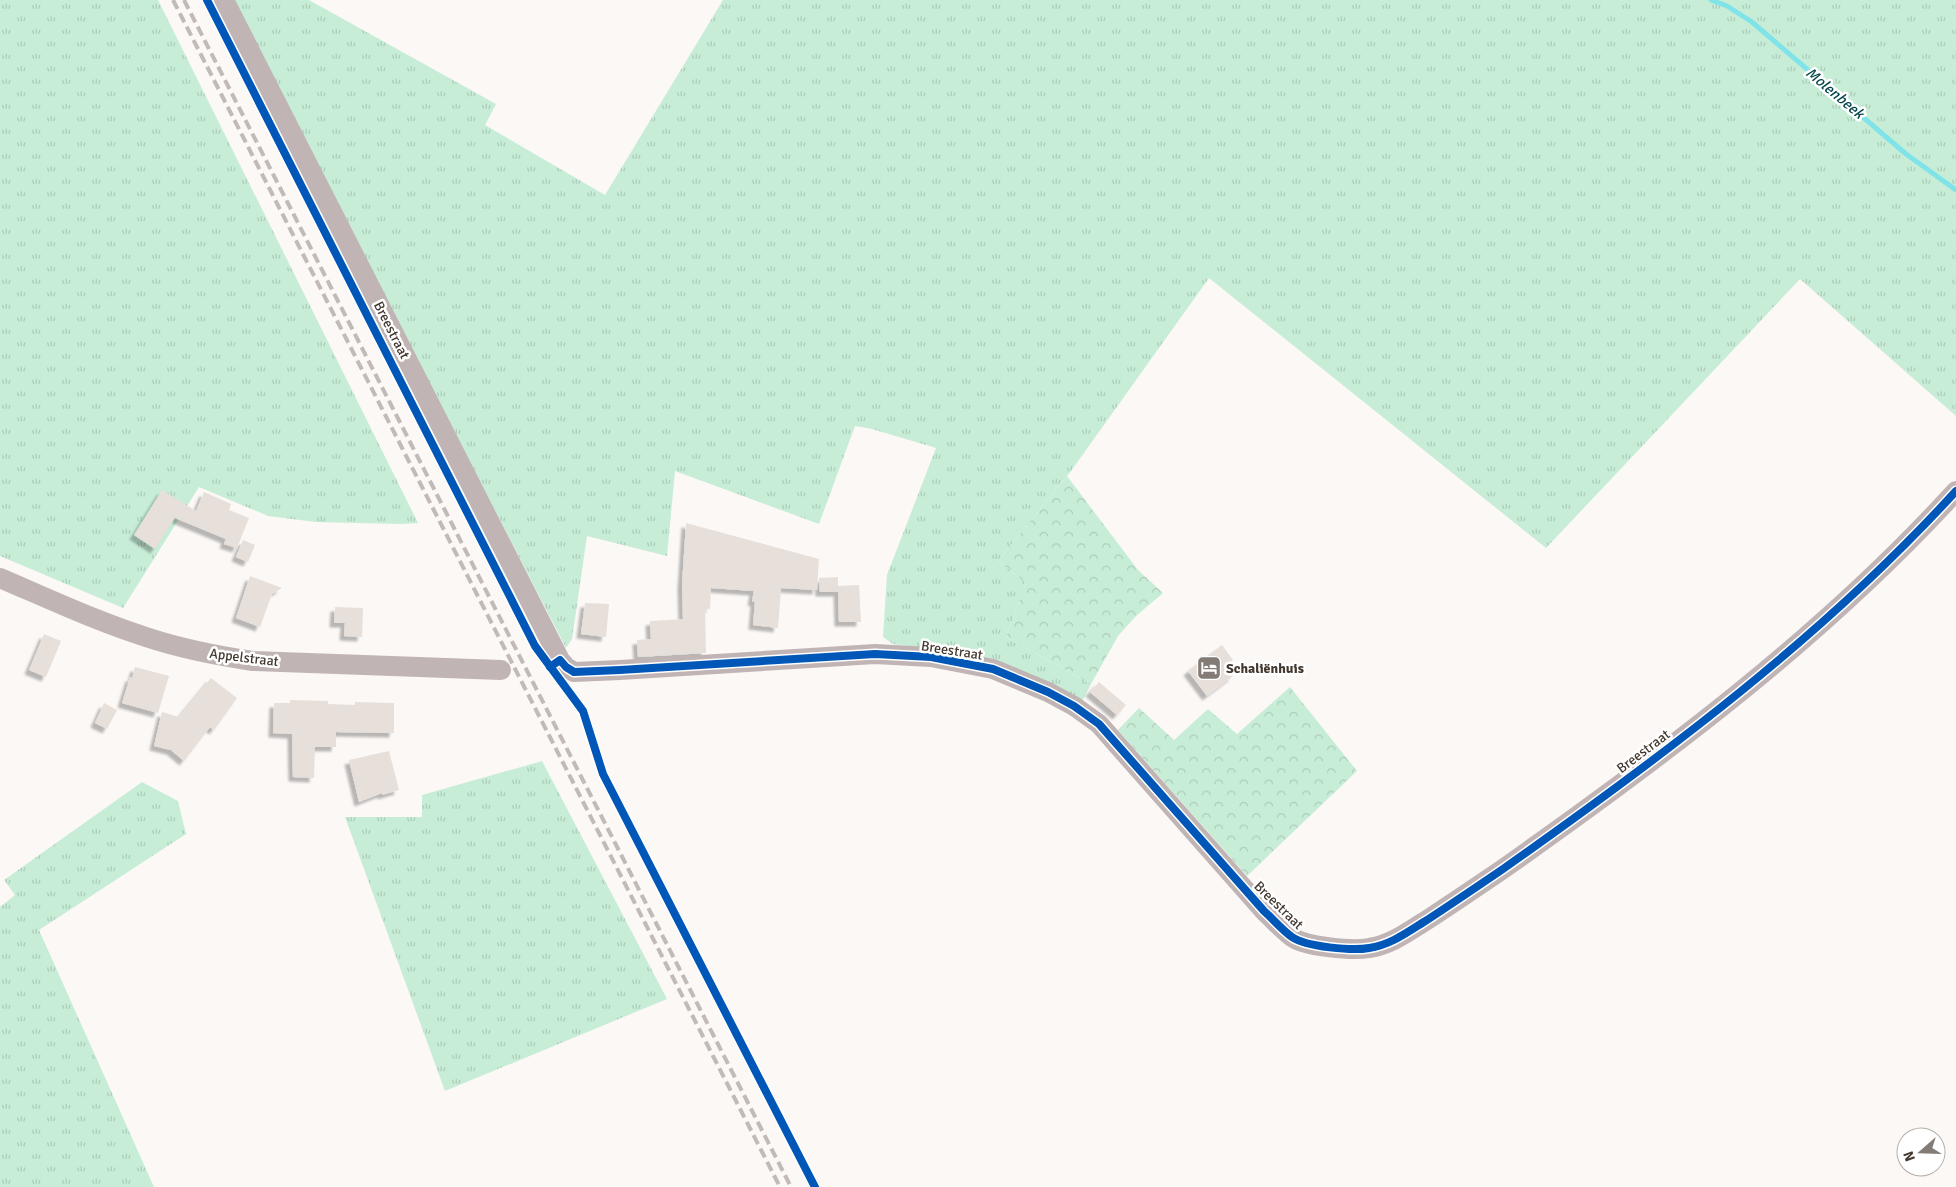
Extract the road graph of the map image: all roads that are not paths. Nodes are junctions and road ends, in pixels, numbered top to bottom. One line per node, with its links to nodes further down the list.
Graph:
1 (224, 0): 2 (street, Breestraat)
2 (1956, 491)
3 (0, 578): 4 (street, Appelstraat)
4 (501, 670)

